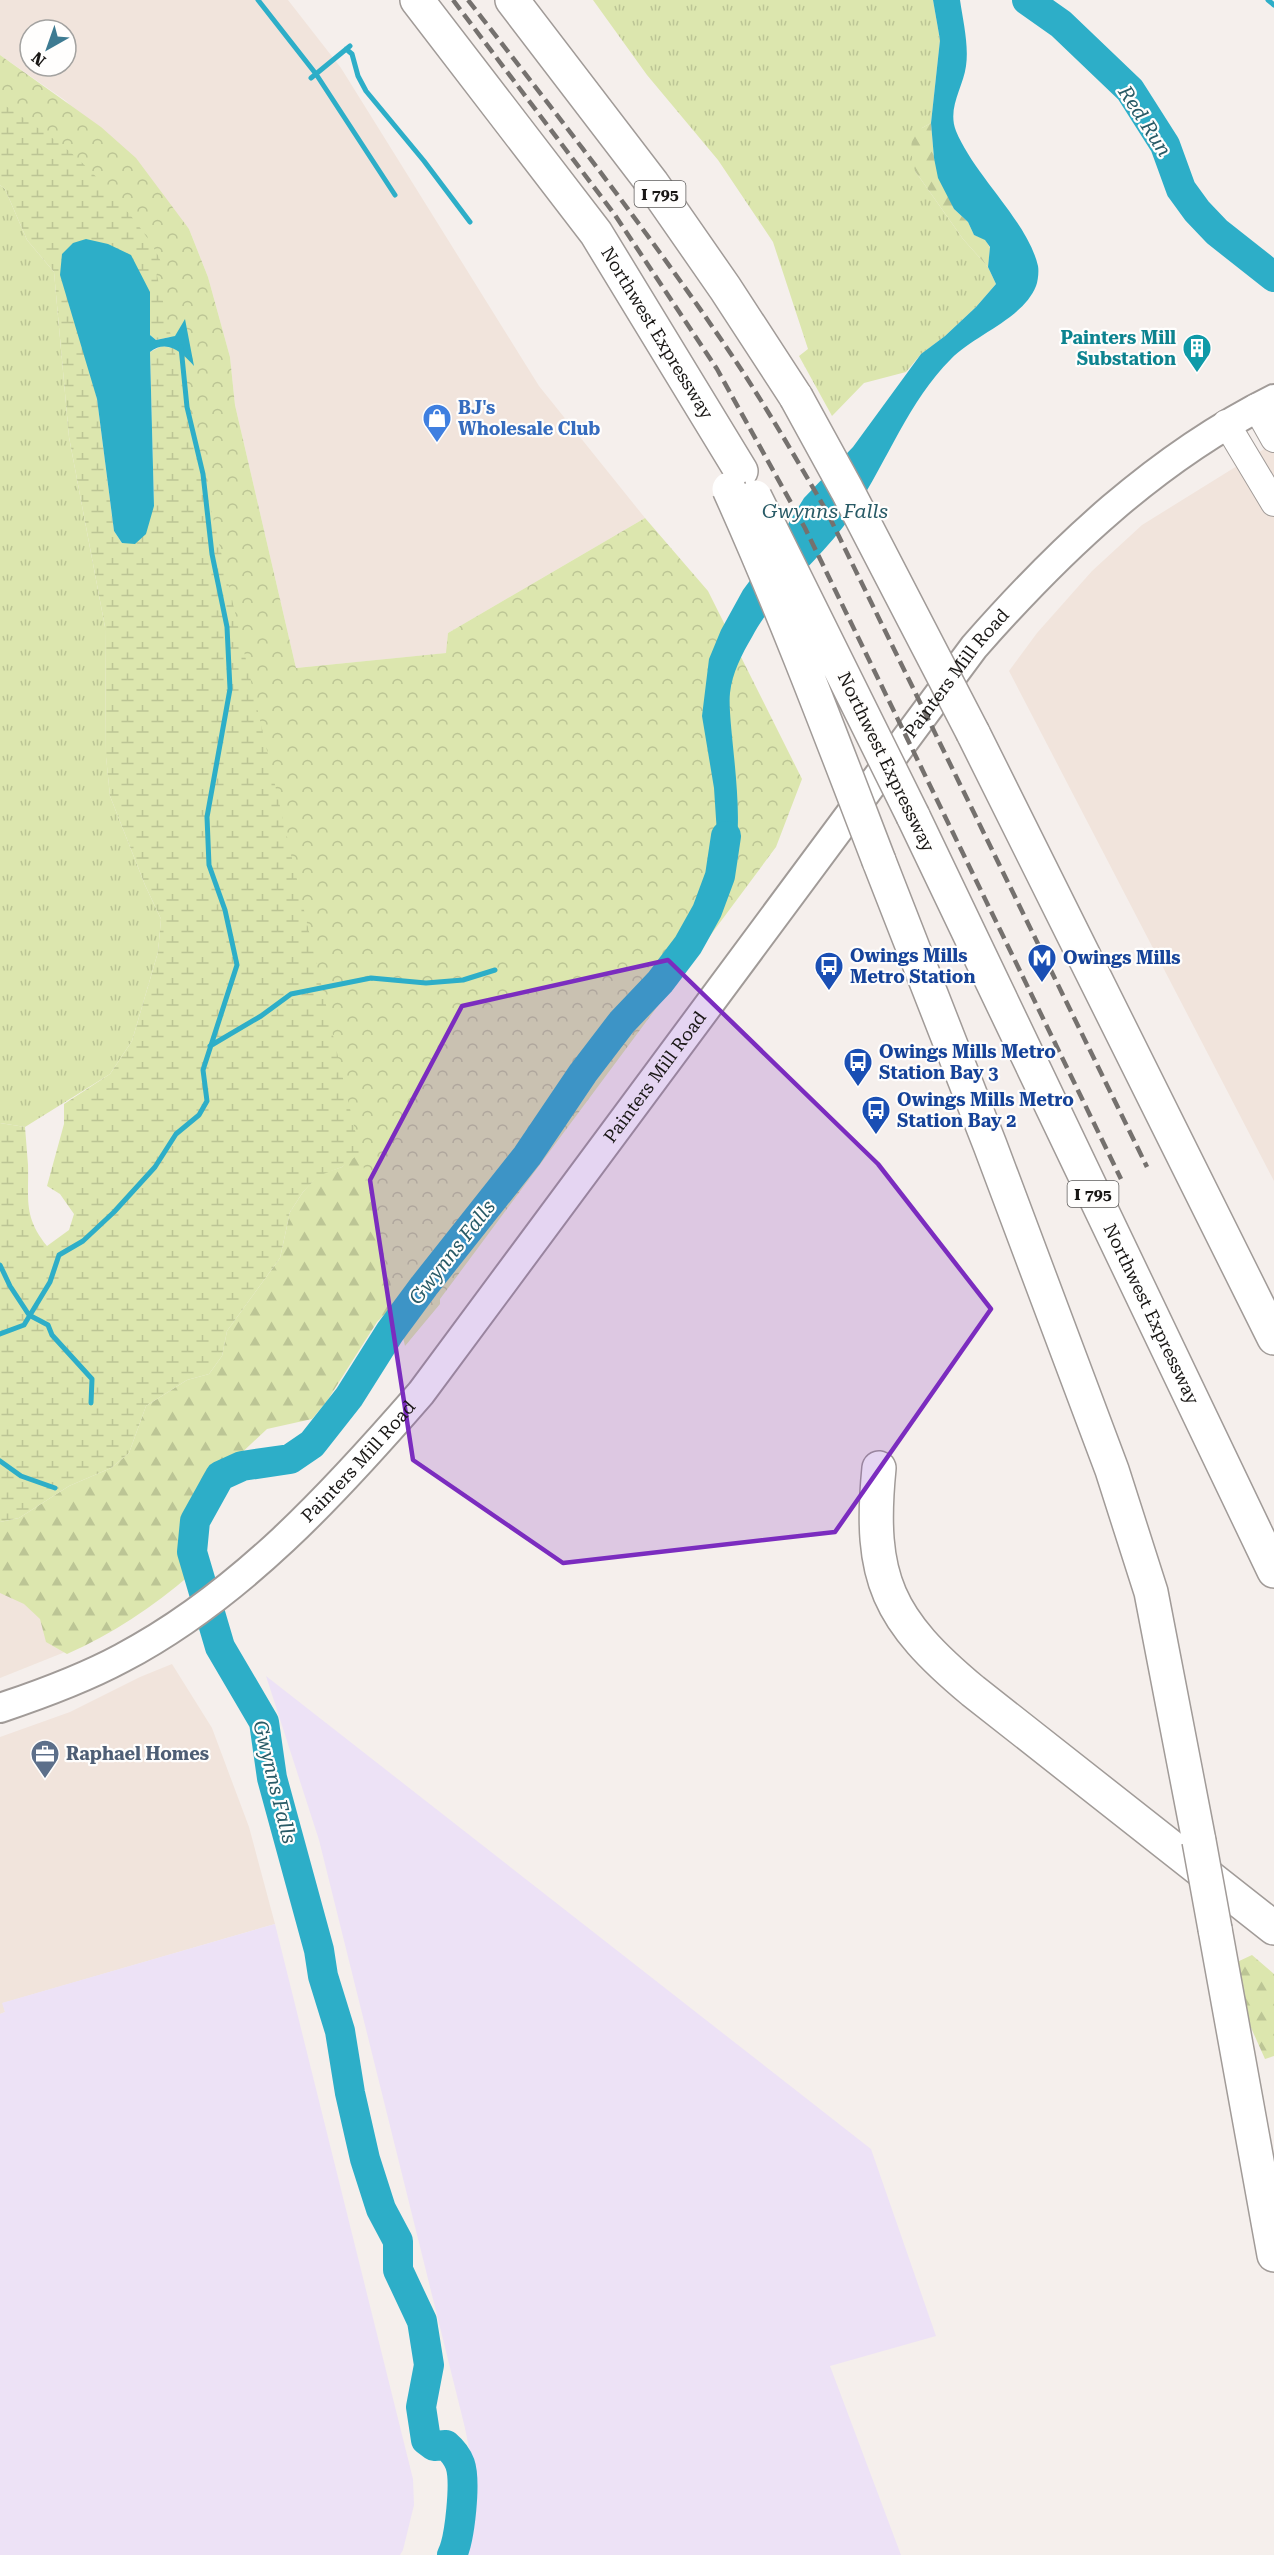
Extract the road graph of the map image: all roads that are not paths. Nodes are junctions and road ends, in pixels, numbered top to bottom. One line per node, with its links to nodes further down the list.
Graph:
1 (417, 0): 6 (highway, Northwest Expressway / I 795)
2 (512, 0): 8 (highway, I 795, bridge)
3 (1265, 403): 4 (main road, Painters Mill Road); 5 (street)
4 (1226, 423): 7 (street); 11 (main road, Painters Mill Road)
5 (1274, 439)
6 (735, 480): 10 (highway, Northwest Expressway / I 795, bridge); 13 (highway, bridge)
7 (1274, 503)
8 (1274, 1338)
9 (879, 1468): 12 (highway)
10 (1274, 1571)
11 (0, 1708)
12 (1274, 1928)
13 (1272, 2246): 14 (highway)
14 (1274, 2272)

